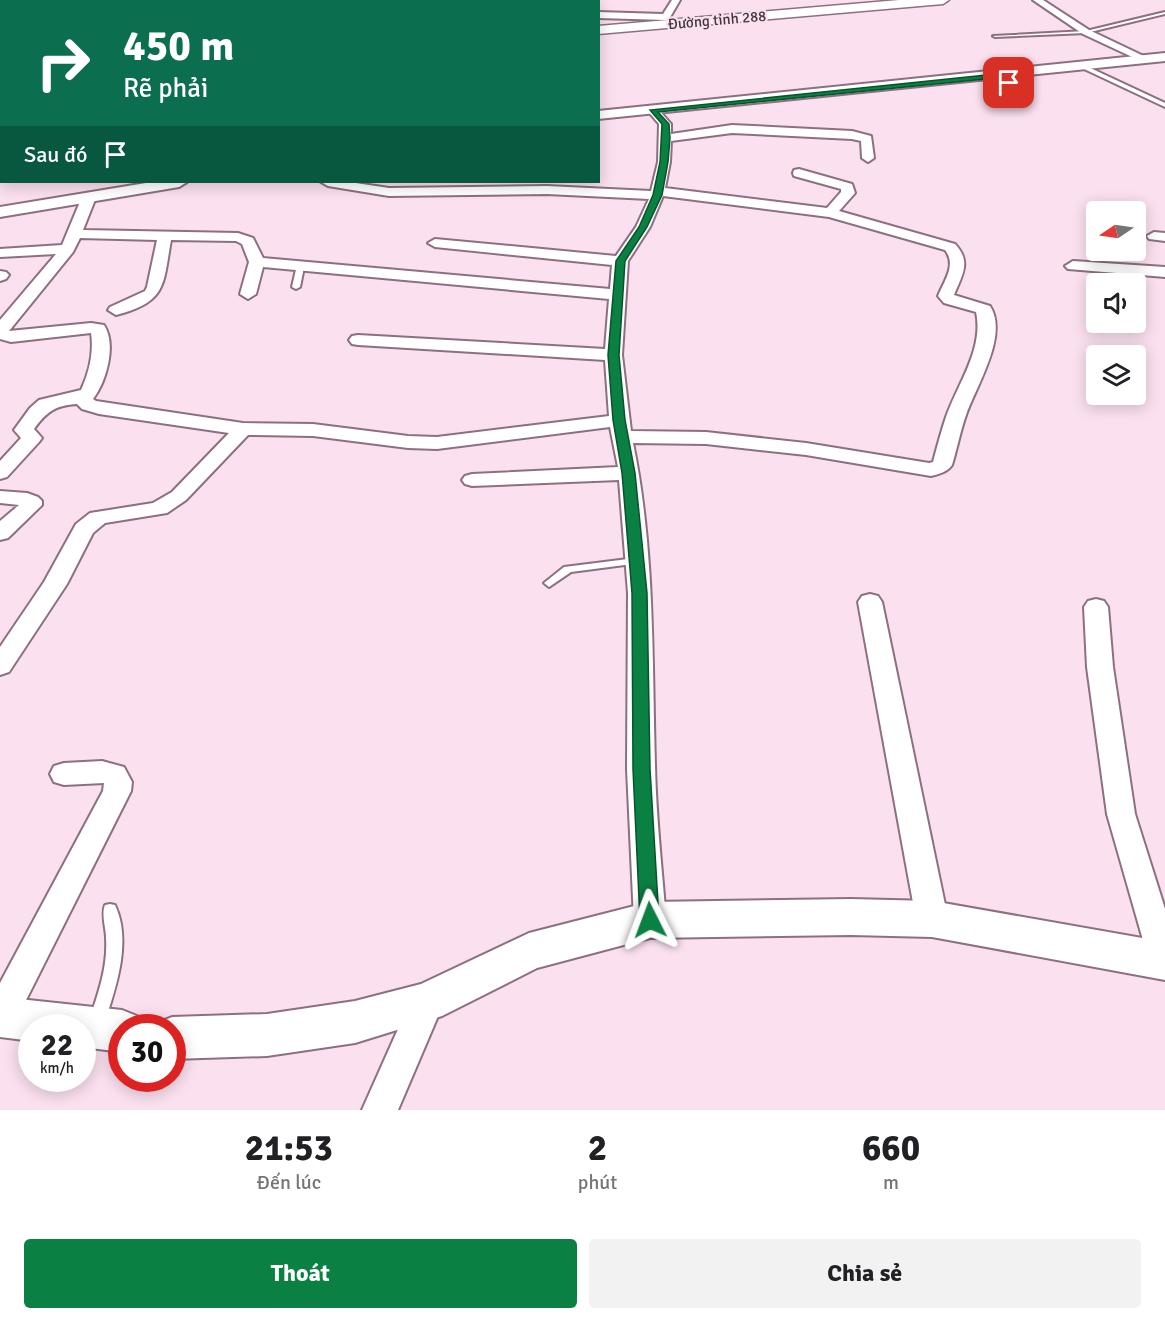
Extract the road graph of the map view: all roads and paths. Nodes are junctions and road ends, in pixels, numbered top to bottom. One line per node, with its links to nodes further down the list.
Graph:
1 (676, 0): 5 (street)
2 (943, 0): 6 (main road, Đường tỉnh 288)
3 (1037, 0): 7 (street)
4 (1165, 14): 7 (lane)
5 (600, 15)
6 (600, 30)
7 (1086, 32): 8 (lane); 10 (street)
8 (995, 36)
9 (1165, 57): 10 (street)
10 (1147, 60): 11 (street)
11 (1084, 67): 12 (street); 14 (lane)
12 (996, 76): 13 (lane); 15 (street)
13 (1022, 91)
14 (1165, 105)
15 (653, 110): 16 (street); 18 (street)
16 (600, 115)
17 (807, 132): 18 (street); 19 (street); 20 (street)
18 (667, 138): 24 (street)
19 (803, 147)
20 (868, 158)
21 (799, 173): 27 (street)
22 (173, 183): 25 (street)
23 (334, 183): 24 (street)
24 (658, 193): 27 (street); 33 (street)
25 (89, 197): 26 (street); 28 (street)
26 (0, 212)
27 (830, 213): 47 (street)
28 (76, 234): 29 (street); 31 (street)
29 (165, 235): 34 (street); 41 (street)
30 (435, 243): 33 (street)
31 (68, 249): 32 (street); 42 (street)
32 (0, 253)
33 (620, 261): 40 (street)
34 (257, 262): 36 (street); 39 (street)
35 (1073, 266): 37 (street)
36 (300, 267): 38 (lane); 40 (street)
37 (1165, 272)
38 (296, 287)
39 (248, 294)
40 (618, 295): 44 (street)
41 (116, 310)
42 (1, 329): 45 (street)
43 (358, 340): 44 (street)
44 (613, 355): 47 (street)
45 (82, 398): 46 (street); 48 (street)
46 (243, 429): 47 (street); 57 (street)
47 (621, 429): 49 (street)
48 (0, 473)
49 (628, 473): 50 (street); 53 (street)
50 (472, 480)
51 (0, 497): 52 (street)
52 (0, 533)
53 (636, 561): 54 (lane); 61 (street)
54 (549, 583)
55 (870, 602): 60 (street)
56 (1096, 607): 62 (street)
57 (0, 666)
58 (64, 774): 65 (street)
59 (110, 910): 64 (lane)
60 (932, 919): 61 (street); 62 (street)
61 (650, 920): 63 (street)
62 (1165, 961)
63 (427, 1002): 67 (street); 68 (street)
64 (110, 1014)
65 (0, 1017): 66 (street)
66 (108, 1029)
67 (186, 1038)
68 (380, 1110)

